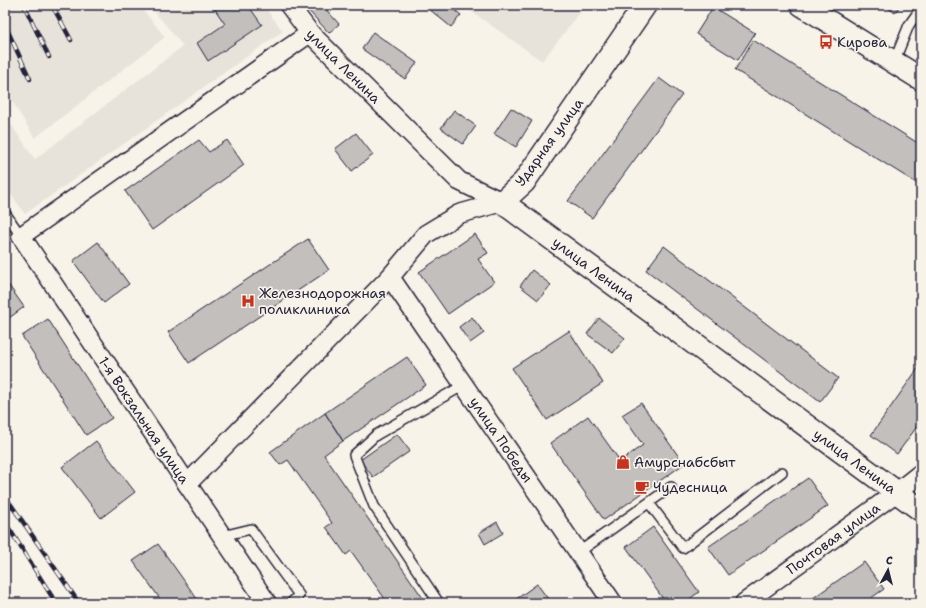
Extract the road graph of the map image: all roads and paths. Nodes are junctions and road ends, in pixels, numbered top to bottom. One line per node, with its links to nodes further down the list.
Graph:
1 (289, 5): 5 (street, улица Ленина)
2 (645, 5): 8 (street, Ударная улица)
3 (802, 5): 6 (street)
4 (921, 8): 6 (lane)
5 (310, 33): 8 (street, улица Ленина); 10 (street)
6 (894, 62): 7 (street)
7 (921, 79)
8 (502, 202): 11 (street, Ударная улица); 17 (street, улица Ленина)
9 (5, 213): 10 (lane)
10 (21, 236): 15 (street, 1-я Вокзальная улица)
11 (390, 277): 12 (street, улица Победы); 15 (street, Ударная улица)
12 (464, 385): 21 (street, улица Победы); 24 (lane)
13 (782, 472): 18 (lane)
14 (921, 472): 17 (street, Почтовая улица)
15 (187, 484): 20 (street, 1-я Вокзальная улица)
16 (671, 487): 18 (lane)
17 (897, 492): 19 (street, улица Ленина); 26 (street, Почтовая улица)
18 (648, 503): 21 (lane)
19 (921, 510)
20 (222, 536): 22 (street, 1-я Вокзальная улица); 23 (lane)
21 (579, 552): 25 (street, улица Победы)
22 (267, 603)
23 (291, 603)
24 (439, 603)
25 (612, 603)
26 (744, 603)

